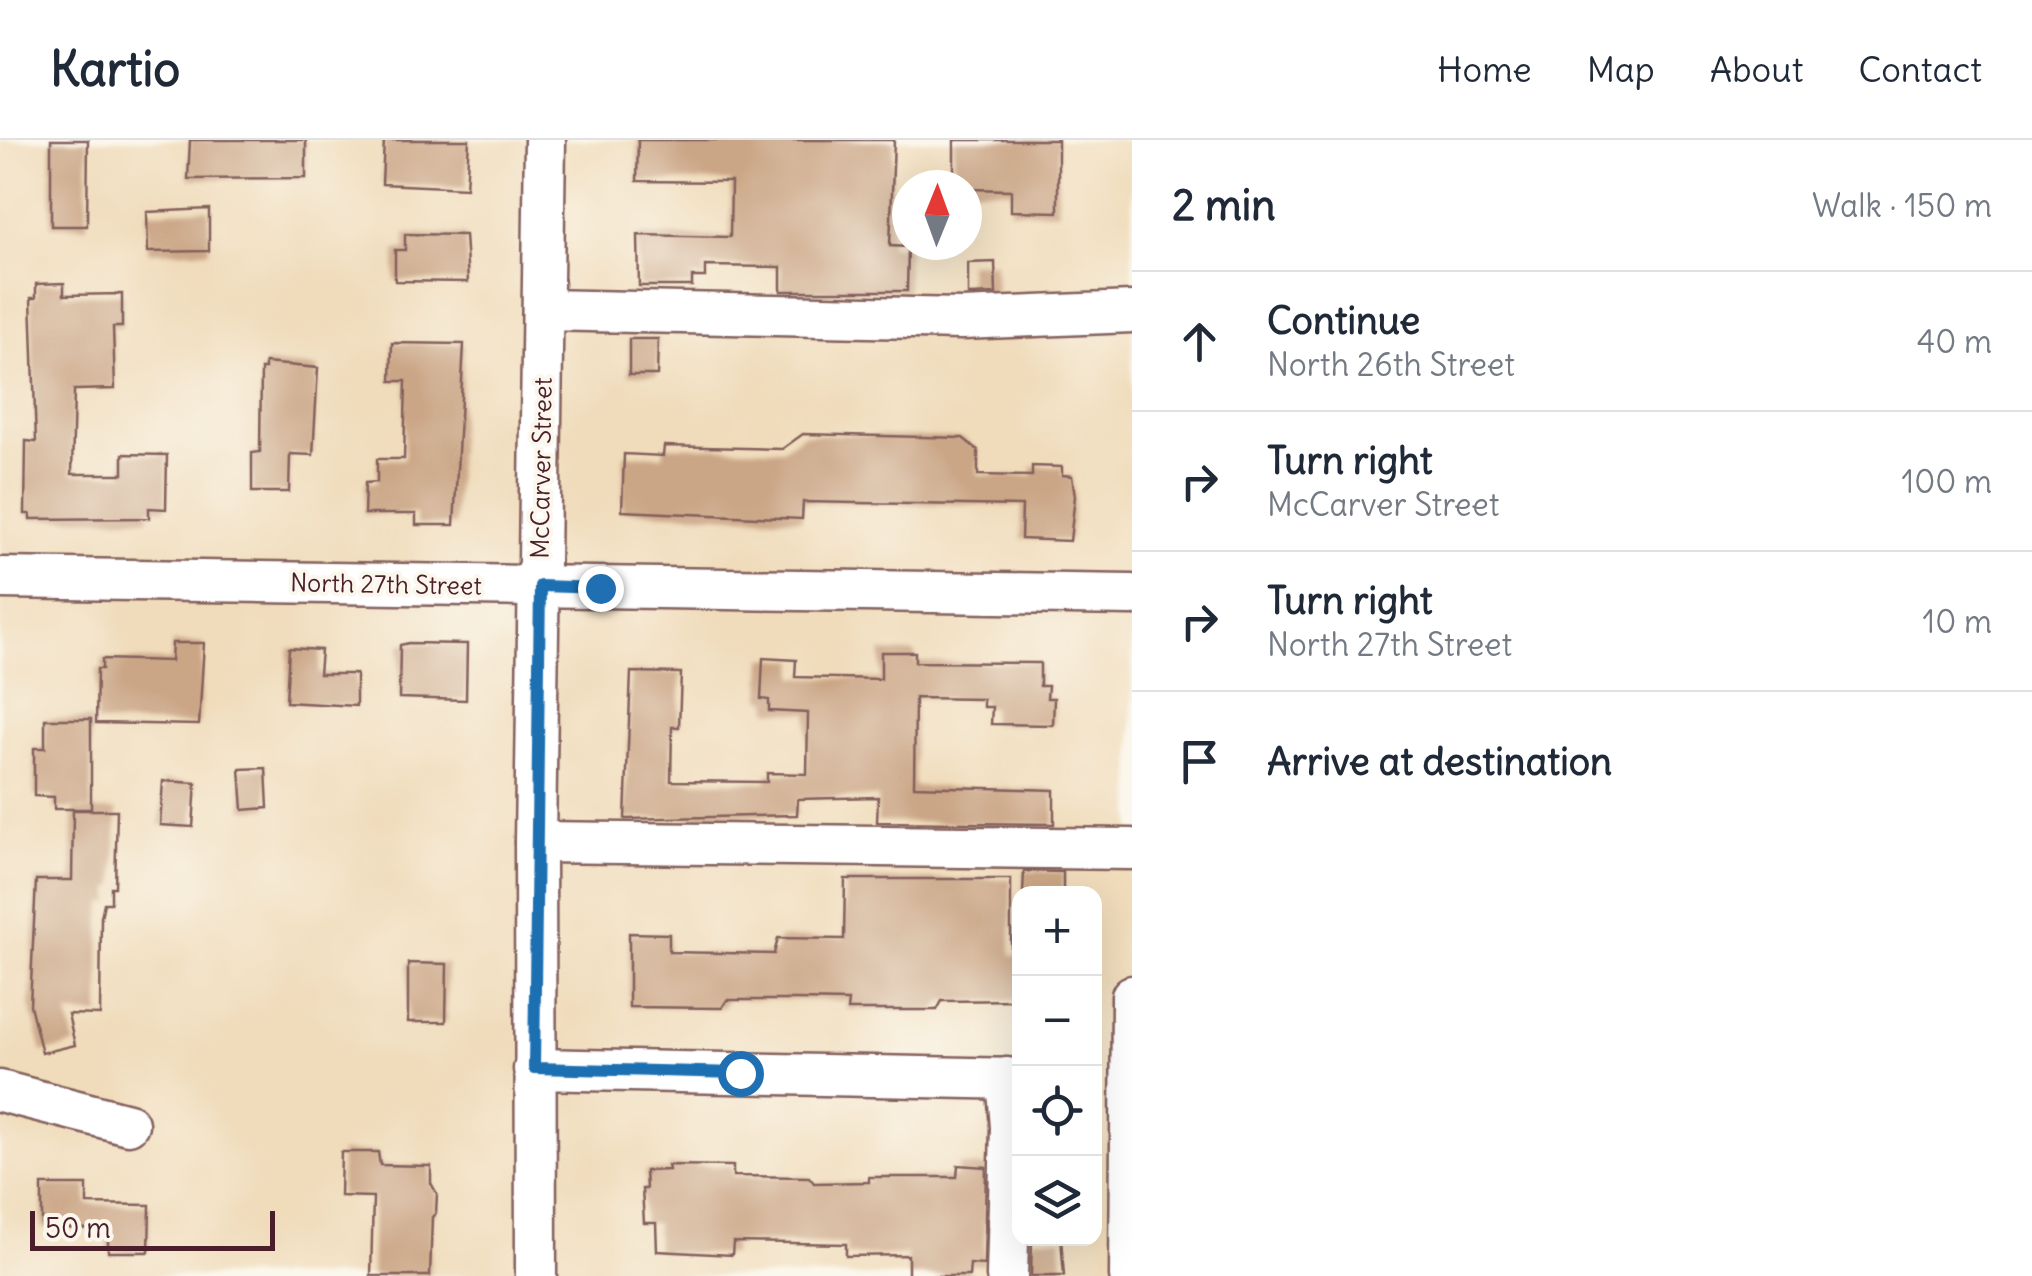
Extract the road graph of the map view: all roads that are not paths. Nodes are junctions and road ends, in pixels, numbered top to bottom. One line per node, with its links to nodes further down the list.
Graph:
1 (545, 140): 2 (street, McCarver Street)
2 (543, 310): 3 (street); 5 (street, McCarver Street)
3 (1132, 312)
4 (0, 578): 5 (street, North 27th Street)
5 (540, 586): 6 (street, North 27th Street); 7 (street, McCarver Street)
6 (1132, 595)
7 (536, 842): 8 (street); 10 (street, McCarver Street)
8 (1132, 849)
9 (1132, 996): 12 (street)
10 (534, 1068): 11 (street); 16 (street, McCarver Street)
11 (1012, 1078)
12 (1118, 1086): 18 (street)
13 (0, 1091): 15 (street)
14 (1012, 1103): 17 (street)
15 (128, 1124)
16 (536, 1276)
17 (1007, 1276)
18 (1130, 1276)

